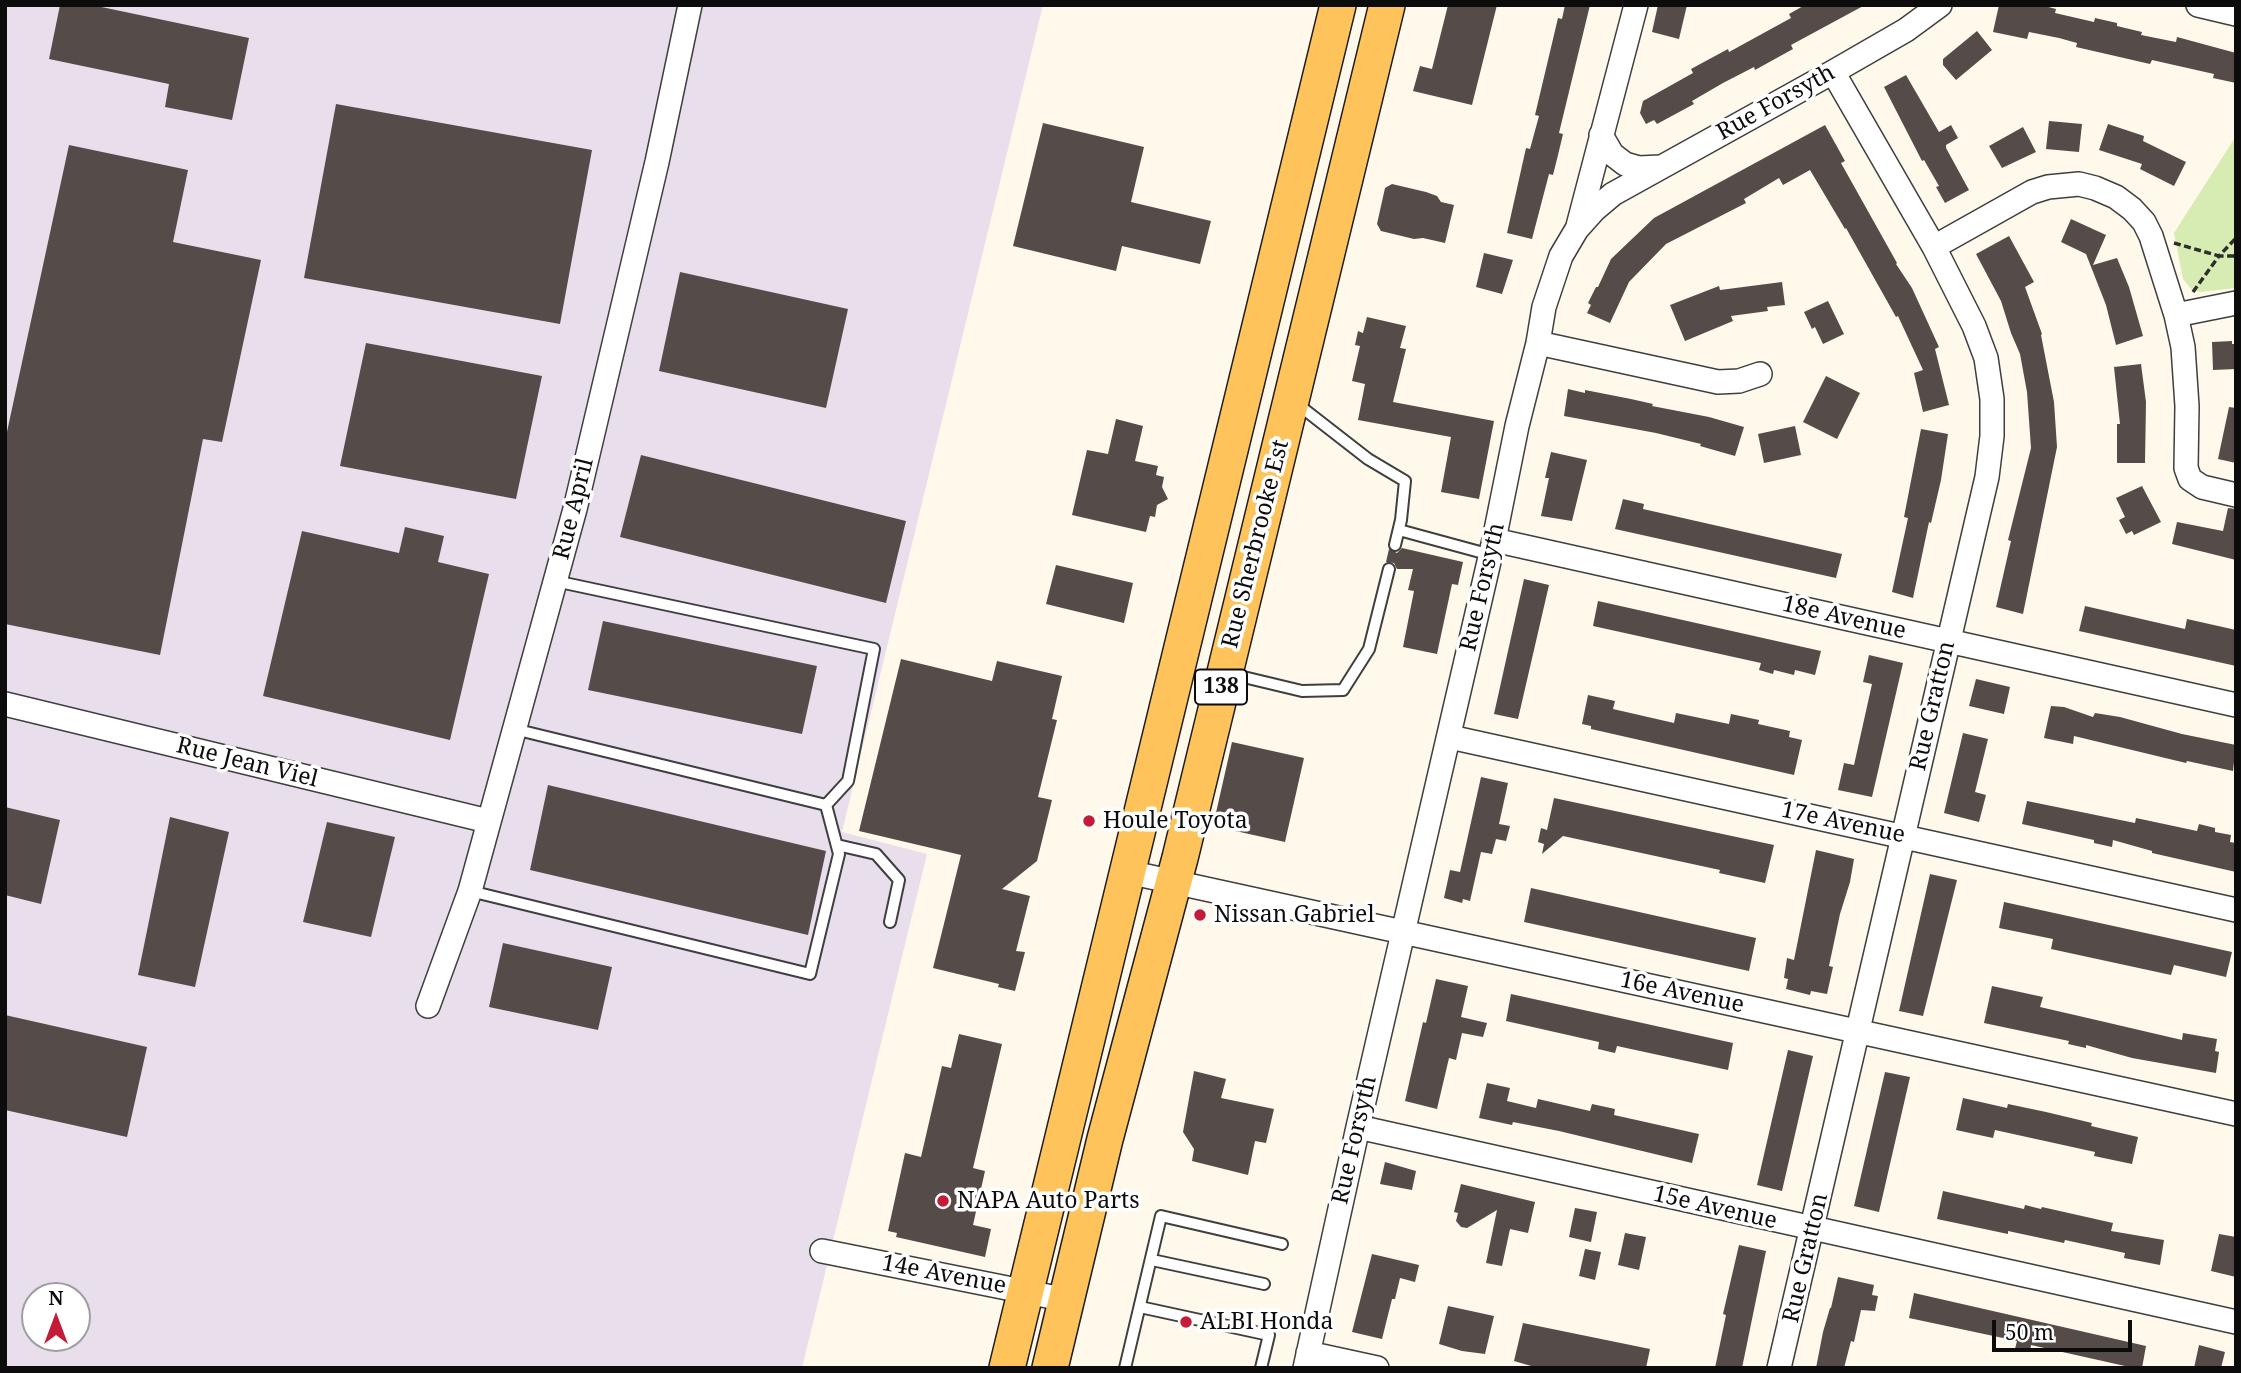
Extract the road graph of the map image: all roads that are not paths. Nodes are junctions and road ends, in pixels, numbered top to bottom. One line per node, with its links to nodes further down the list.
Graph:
1 (690, 5): 26 (street, Rue April)
2 (1338, 5): 11 (main road, Rue Sherbrooke Est / 138)
3 (1387, 5): 12 (main road, Rue Sherbrooke Est / 138)
4 (1636, 5): 9 (street)
5 (1940, 5): 8 (street, Rue Forsyth)
6 (2198, 5): 7 (street)
7 (2236, 14)
8 (1833, 72): 10 (street, Rue Forsyth); 14 (street, Rue Gratton)
9 (1601, 135): 10 (street); 13 (street)
10 (1662, 167): 13 (street, Rue Forsyth)
11 (1290, 201): 12 (main road); 18 (main road, Rue Sherbrooke Est / 138)
12 (1336, 213): 20 (main road, Rue Sherbrooke Est / 138)
13 (1577, 229): 17 (street, Rue Forsyth)
14 (1934, 247): 16 (street); 27 (street, Rue Gratton)
15 (2236, 303): 16 (street)
16 (2176, 315): 21 (street)
17 (1538, 343): 19 (street); 24 (street, Rue Forsyth)
18 (1250, 369): 20 (main road); 37 (main road, Rue Sherbrooke Est / 138)
19 (1759, 373)
20 (1293, 390): 22 (lane); 28 (main road, Rue Sherbrooke Est / 138)
21 (2236, 495)
22 (1399, 530): 23 (lane); 24 (lane)
23 (1395, 545)
24 (1492, 547): 27 (street, 18e Avenue); 32 (street, Rue Forsyth)
25 (1389, 569): 28 (lane)
26 (555, 581): 31 (street, Rue April); 33 (lane)
27 (1947, 641): 30 (street, 18e Avenue); 35 (street, Rue Gratton)
28 (1224, 672): 38 (main road, Rue Sherbrooke Est / 138)
29 (5, 704): 34 (street, Rue Jean Viel)
30 (2236, 705)
31 (514, 729): 33 (lane); 34 (street, Rue April)
32 (1450, 737): 35 (street, 17e Avenue); 42 (street, Rue Forsyth)
33 (826, 805): 36 (lane)
34 (488, 821): 39 (street, Rue April)
35 (1904, 836): 40 (street, 17e Avenue); 46 (street, Rue Gratton)
36 (837, 845): 39 (lane); 41 (lane)
37 (1128, 872): 38 (street, 16e Avenue); 44 (main road, Rue Sherbrooke Est / 138)
38 (1174, 882): 42 (street, 16e Avenue); 45 (main road, Rue Sherbrooke Est / 138)
39 (470, 891): 43 (street, Rue April)
40 (2236, 910)
41 (890, 922)
42 (1403, 932): 46 (street, 16e Avenue); 48 (street, Rue Forsyth)
43 (428, 1006)
44 (1096, 1006): 45 (main road); 49 (main road, Rue Sherbrooke Est / 138)
45 (1138, 1016): 50 (main road, Rue Sherbrooke Est / 138)
46 (1857, 1031): 47 (street, 16e Avenue); 51 (street, Rue Gratton)
47 (2236, 1114)
48 (1358, 1127): 51 (street, 15e Avenue); 60 (street, Rue Forsyth)
49 (1066, 1129): 50 (main road); 56 (main road, Rue Sherbrooke Est / 138)
50 (1105, 1139): 57 (main road, Rue Sherbrooke Est / 138)
51 (1813, 1230): 59 (street, 15e Avenue); 66 (street, Rue Gratton)
52 (1282, 1244): 54 (lane)
53 (822, 1251): 56 (street, 14e Avenue)
54 (1152, 1260): 55 (lane); 58 (lane)
55 (1264, 1284)
56 (1026, 1292): 57 (street, 14e Avenue); 61 (main road, Rue Sherbrooke Est / 138)
57 (1067, 1300): 62 (main road, Rue Sherbrooke Est / 138)
58 (1140, 1307): 63 (lane); 64 (lane)
59 (2236, 1322)
60 (1307, 1360): 65 (street)
61 (1007, 1368)
62 (1050, 1368)
63 (1125, 1368)
64 (1261, 1368)
65 (1377, 1368)
66 (1779, 1368)

